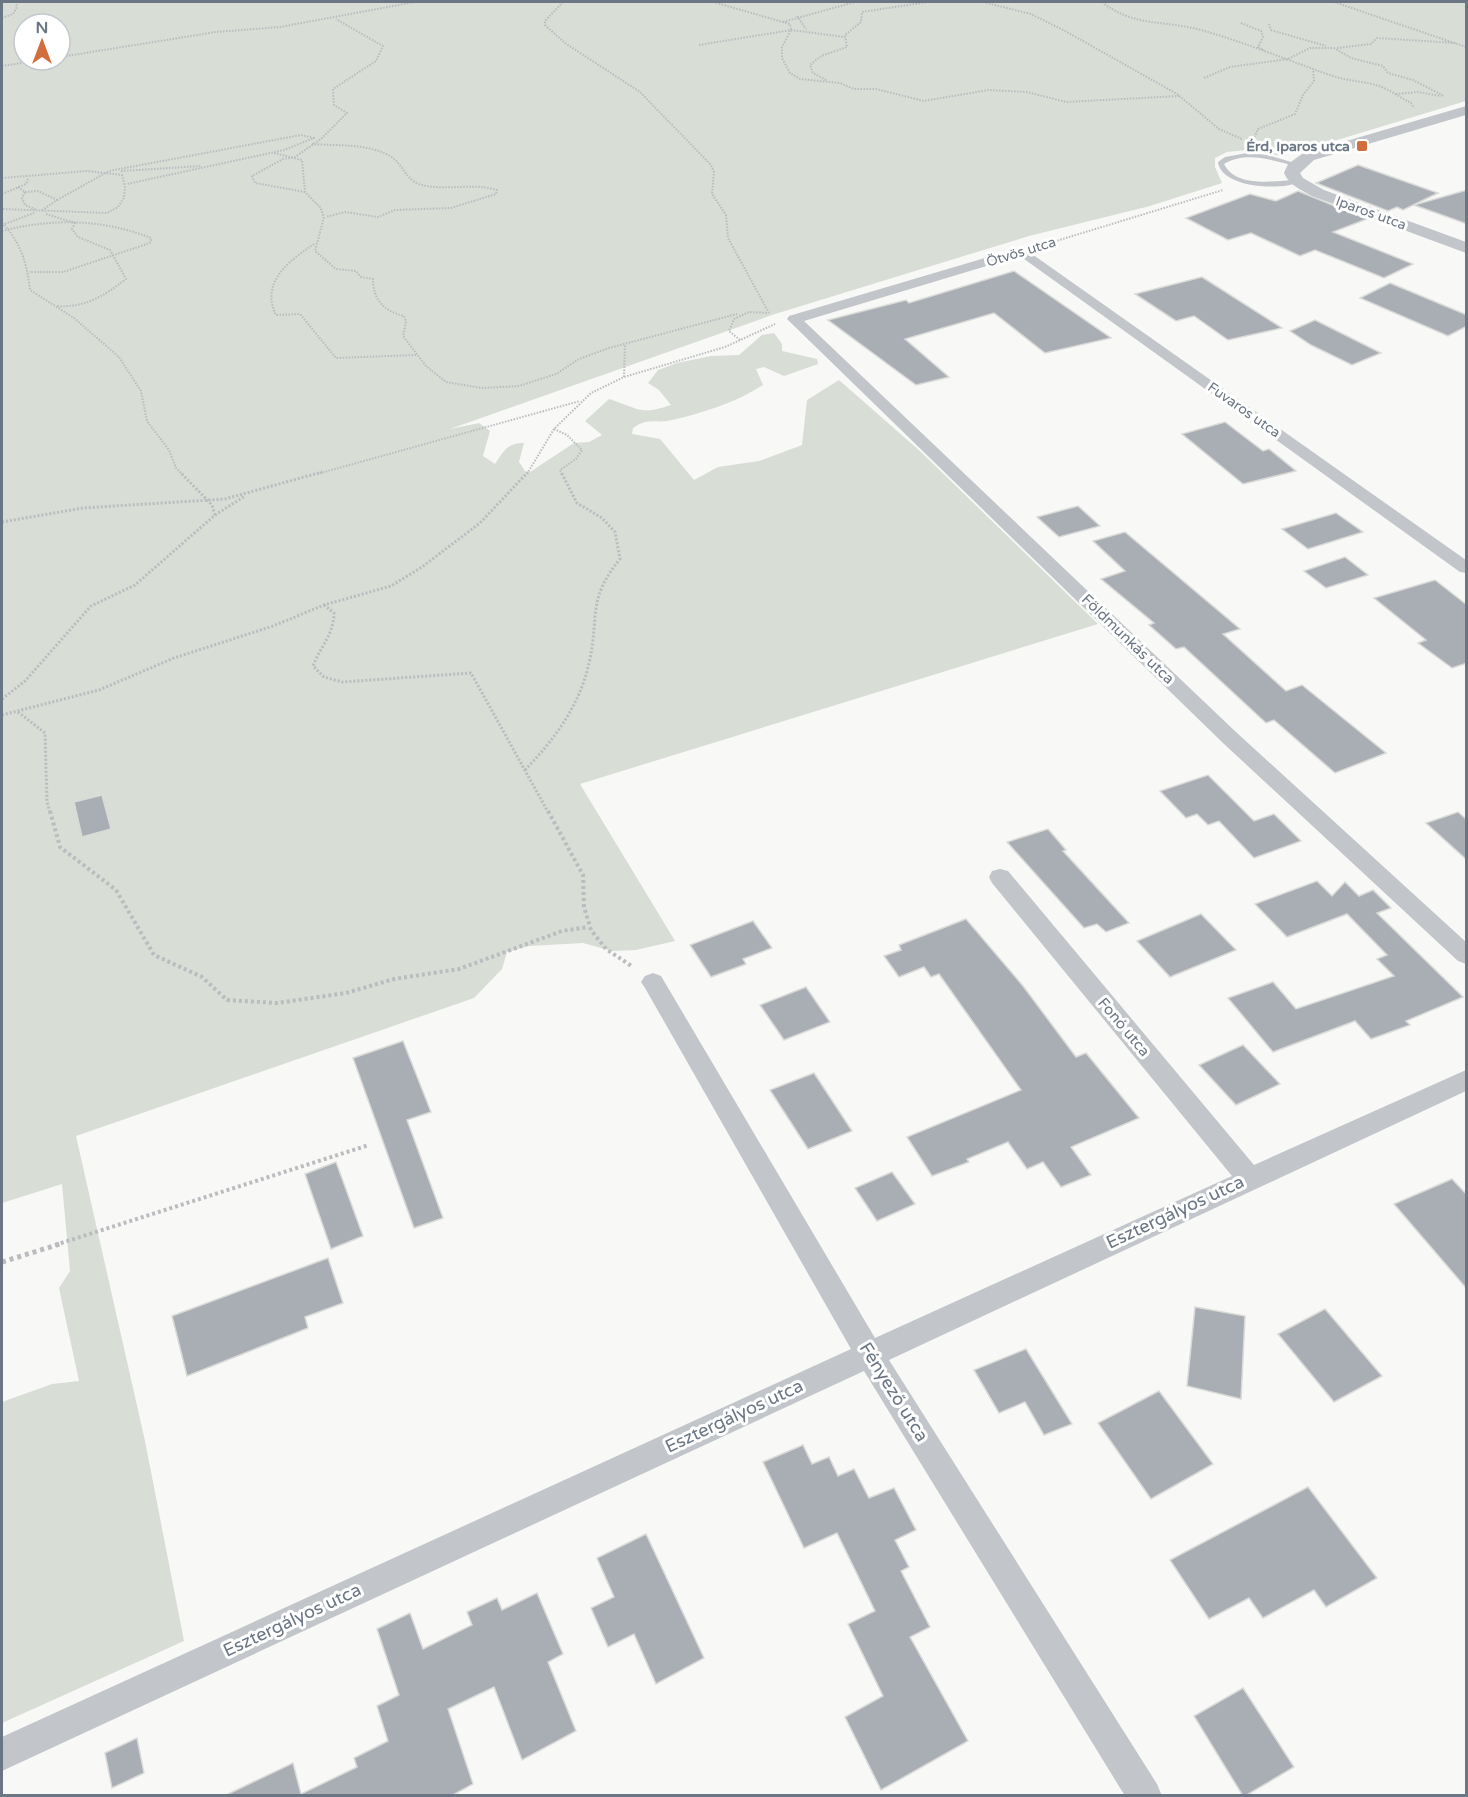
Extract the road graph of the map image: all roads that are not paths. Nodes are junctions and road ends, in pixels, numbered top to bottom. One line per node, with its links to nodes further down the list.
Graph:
1 (1467, 110): 2 (street)
2 (1295, 164): 3 (street); 3 (lane)
3 (1296, 182): 4 (street, Iparos utca)
4 (1467, 248)
5 (1022, 251): 6 (street, Ötvös utca); 7 (street, Fuvaros utca)
6 (790, 320): 9 (street, Földmunkás utca)
7 (1467, 568)
8 (1000, 877): 12 (street, Fonó utca)
9 (1467, 955)
10 (653, 982): 13 (street, Fényező utca)
11 (1467, 1080): 12 (street, Esztergályos utca)
12 (1248, 1178): 13 (street, Esztergályos utca)
13 (869, 1354): 14 (street, Esztergályos utca); 15 (street, Fényező utca)
14 (2, 1754)
15 (1145, 1796)

